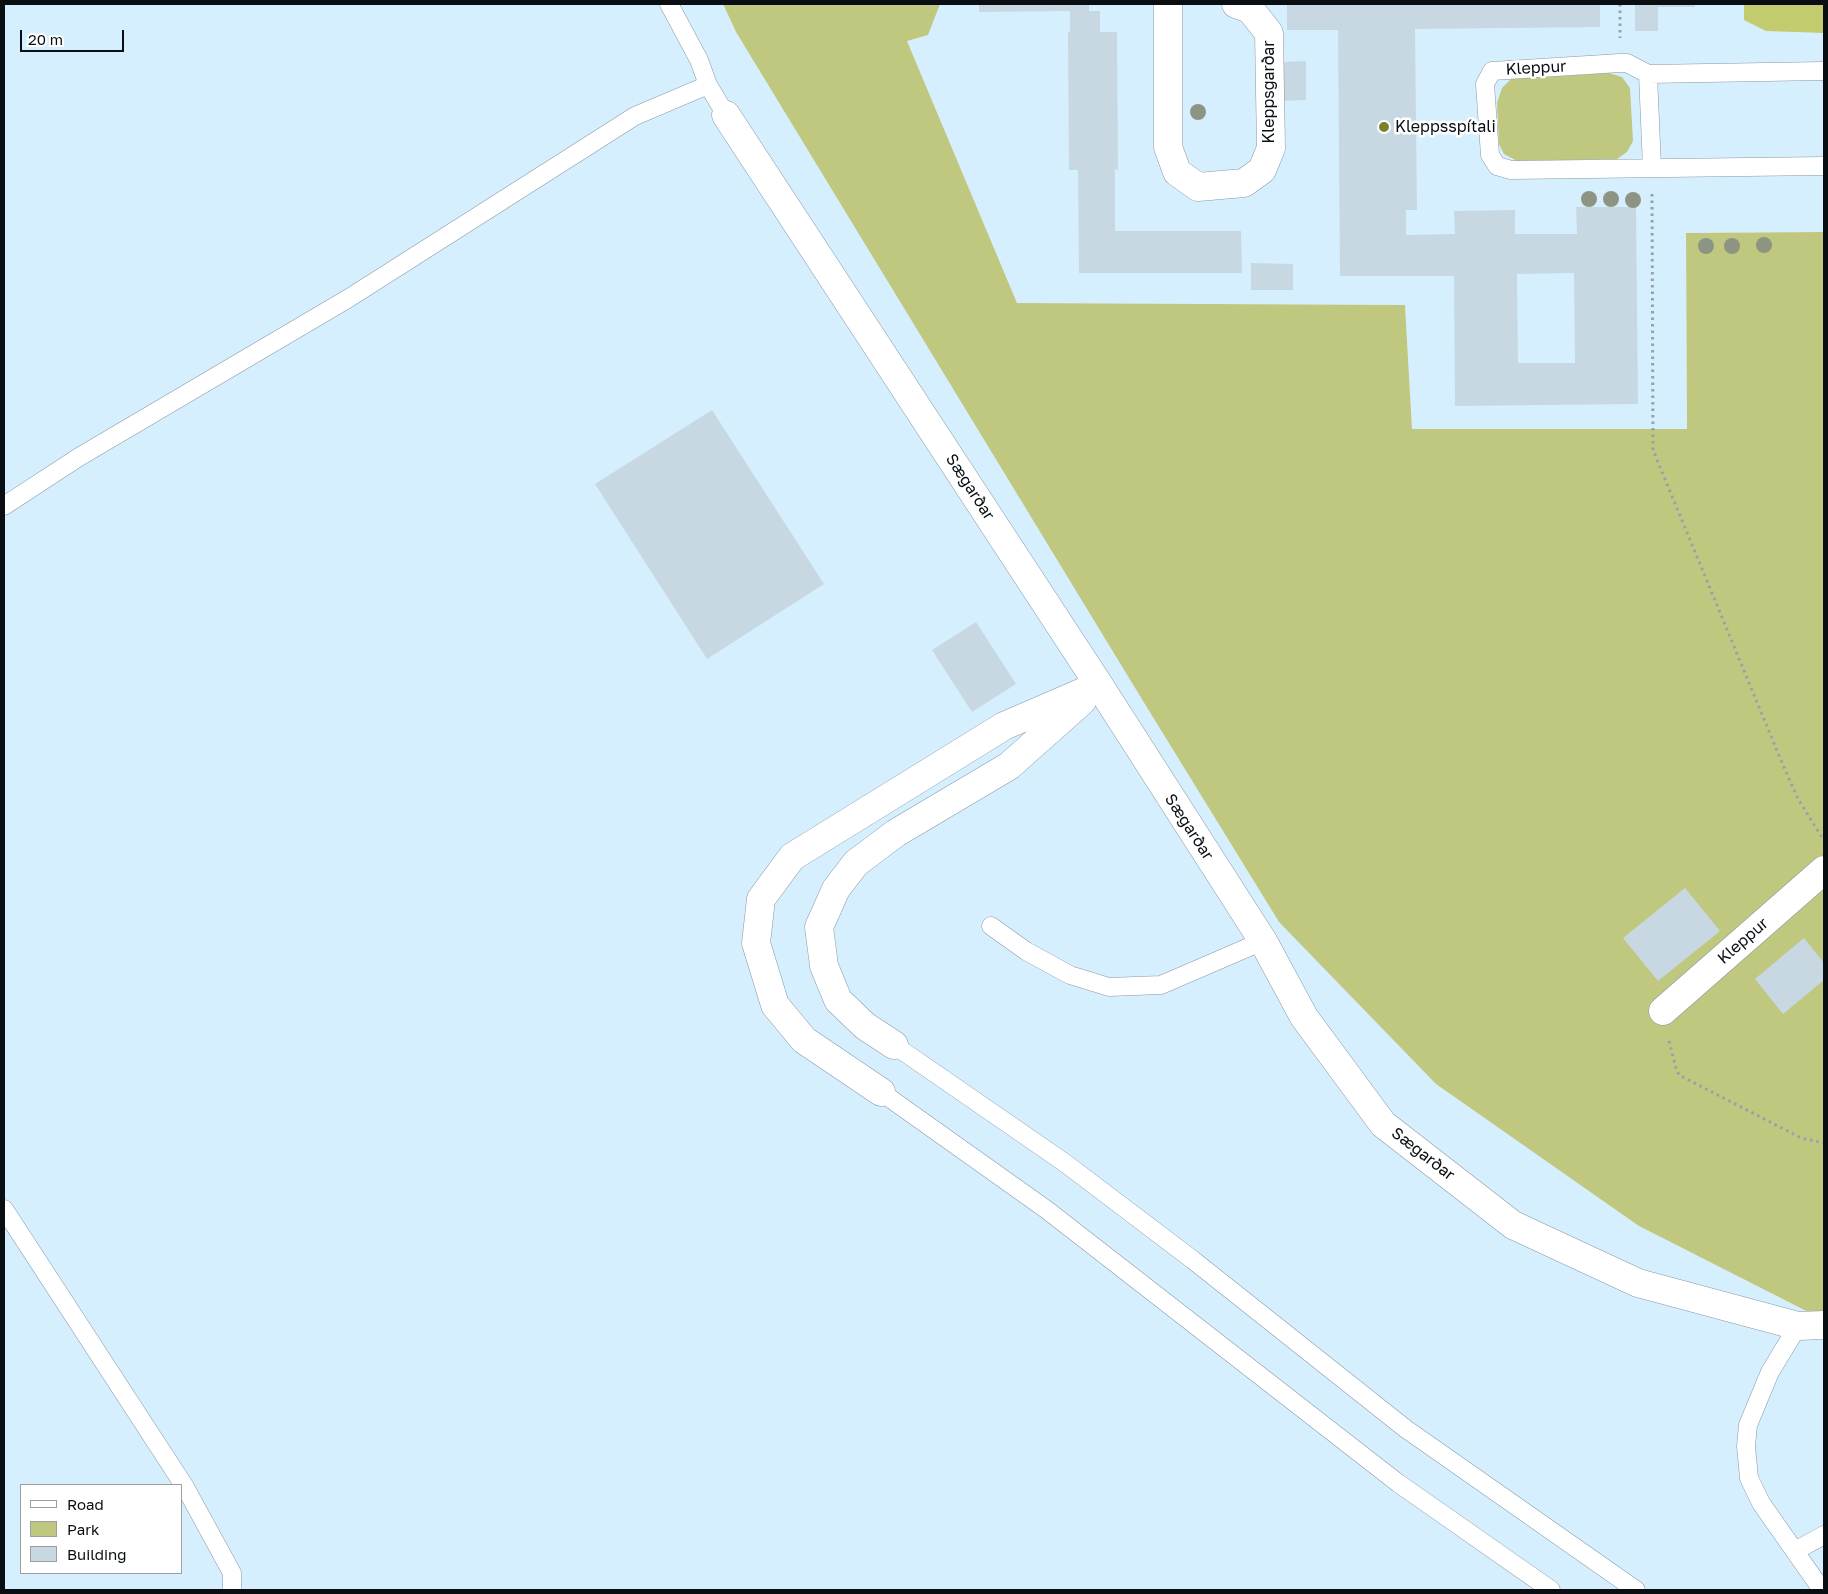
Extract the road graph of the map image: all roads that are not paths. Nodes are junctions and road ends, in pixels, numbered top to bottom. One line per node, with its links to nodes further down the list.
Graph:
1 (669, 4): 6 (lane)
2 (1168, 4): 3 (street, Kleppsgarðar)
3 (1236, 4)
4 (1824, 71): 5 (lane, Kleppur)
5 (1648, 74): 9 (lane); 9 (lane, Kleppur)
6 (708, 85): 7 (lane); 10 (lane)
7 (726, 115): 11 (street, Sægarðar)
8 (1824, 166): 9 (lane, Kleppur)
9 (1652, 168)
10 (4, 506)
11 (1100, 685): 14 (street, Sægarðar); 16 (street); 17 (street)
12 (1824, 870): 15 (street, Kleppur)
13 (991, 926): 14 (lane)
14 (1263, 941): 20 (street, Sægarðar)
15 (1663, 1011)
16 (894, 1045): 25 (lane)
17 (882, 1092): 24 (lane)
18 (4, 1209): 23 (lane)
19 (1824, 1325): 20 (street, Sægarðar)
20 (1798, 1326): 22 (lane)
21 (1824, 1535): 22 (lane)
22 (1795, 1551): 26 (lane)
23 (232, 1590)
24 (1551, 1590)
25 (1636, 1590)
26 (1822, 1590)

